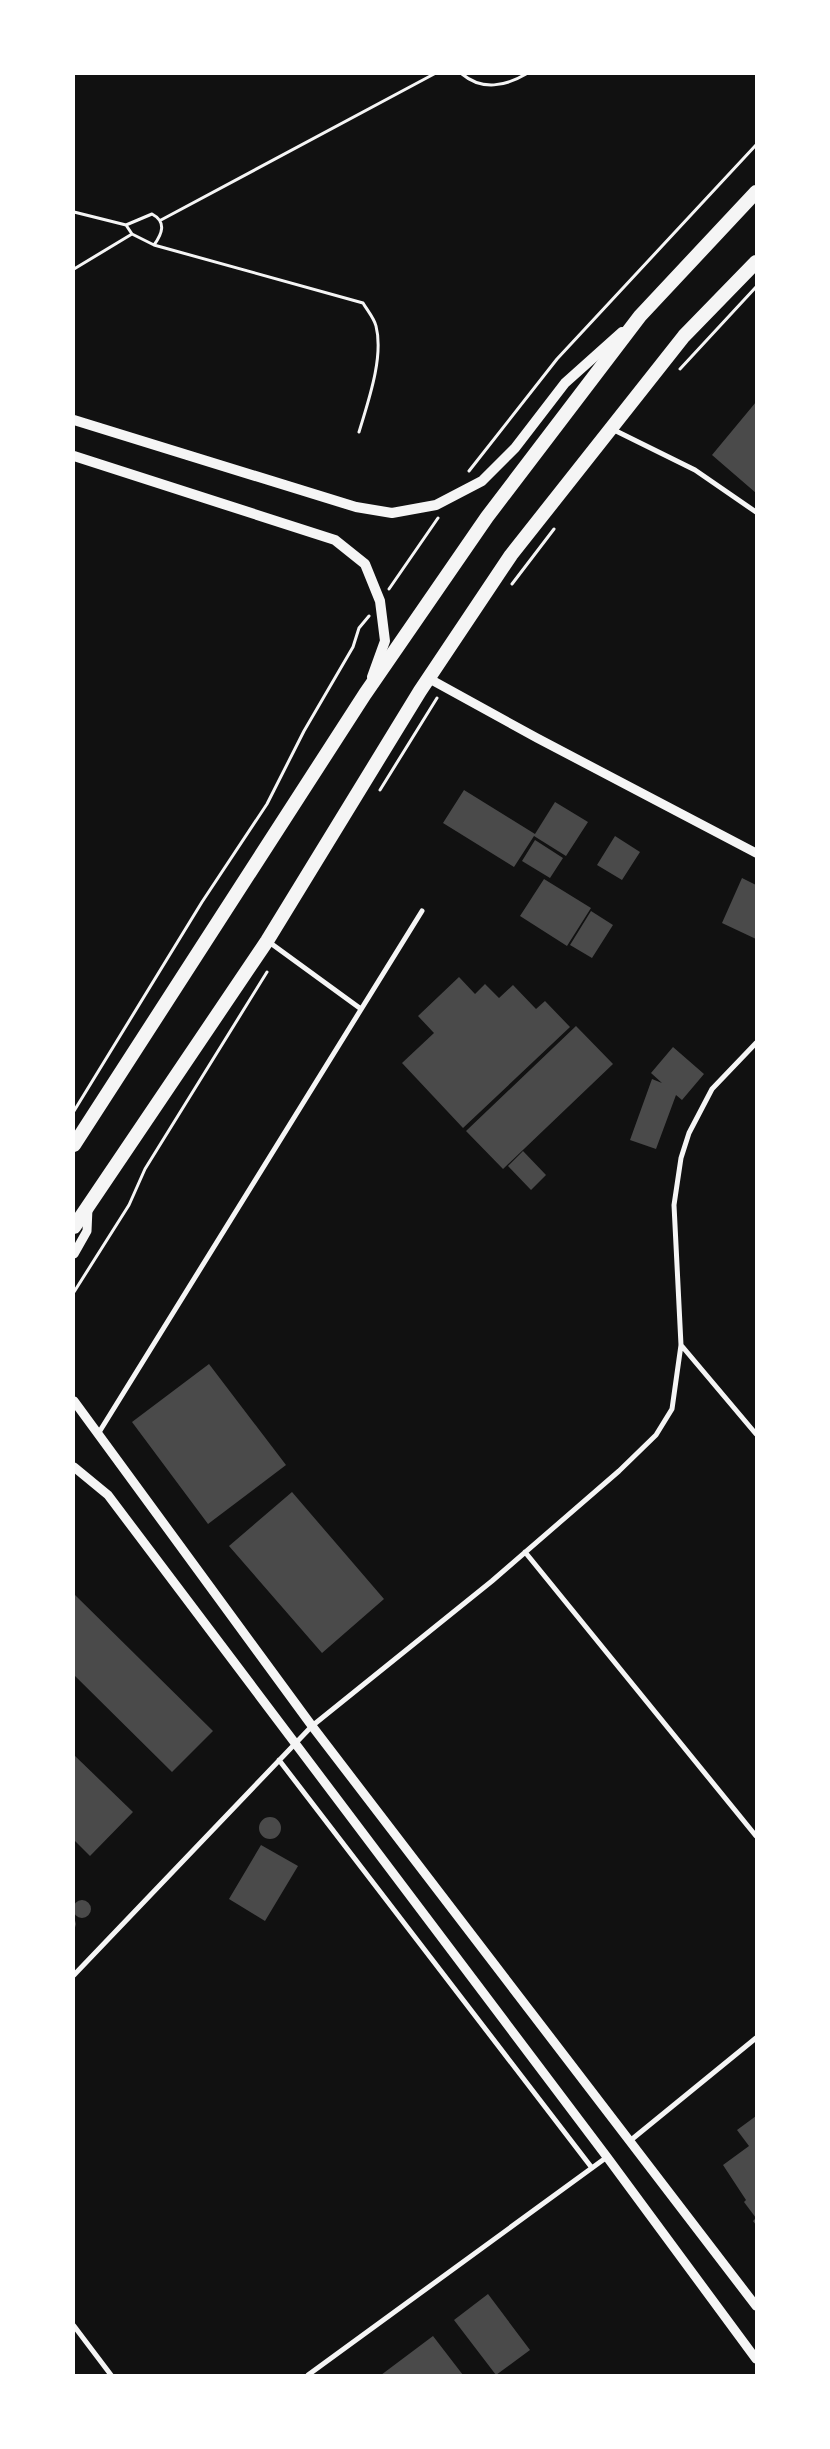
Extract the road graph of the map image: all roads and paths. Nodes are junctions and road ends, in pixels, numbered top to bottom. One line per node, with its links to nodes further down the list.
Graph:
1 (434, 74): 8 (path)
2 (462, 74): 3 (path)
3 (526, 74)
4 (756, 186): 7 (highway)
5 (756, 192): 7 (highway)
6 (74, 212): 9 (path)
7 (735, 214): 15 (highway)
8 (160, 220): 9 (path); 11 (path)
9 (126, 225): 10 (path)
10 (132, 234): 11 (path); 13 (path)
11 (154, 245): 19 (path)
12 (756, 262): 18 (highway)
13 (74, 269)
14 (756, 287): 16 (path)
15 (640, 316): 17 (main road); 26 (highway)
16 (675, 375)
17 (74, 420)
18 (610, 428): 21 (street); 24 (highway)
19 (359, 432)
20 (74, 456): 26 (main road)
21 (756, 512)
22 (555, 528): 23 (path)
23 (509, 589)
24 (428, 678): 25 (street); 30 (highway)
25 (444, 686): 27 (path); 28 (street)
26 (366, 694): 34 (highway)
27 (375, 798)
28 (756, 853)
29 (422, 911): 32 (street)
30 (267, 941): 31 (street); 35 (highway)
31 (280, 950): 32 (street); 38 (path)
32 (361, 1010): 41 (street)
33 (756, 1044): 39 (street)
34 (74, 1145)
35 (88, 1204): 36 (highway); 37 (street)
36 (74, 1227)
37 (74, 1254)
38 (74, 1292)
39 (681, 1345): 42 (street); 44 (street)
40 (74, 1401): 41 (street)
41 (98, 1434): 45 (street)
42 (756, 1434)
43 (74, 1467): 46 (street)
44 (525, 1552): 45 (street); 48 (street)
45 (312, 1726): 46 (street); 51 (street)
46 (295, 1742): 47 (street); 52 (street)
47 (279, 1760): 49 (street); 53 (street)
48 (756, 1836)
49 (74, 1975)
50 (756, 2038): 51 (street)
51 (630, 2140): 54 (street)
52 (607, 2157): 53 (street); 56 (street)
53 (592, 2168): 58 (street)
54 (756, 2306)
55 (74, 2326): 57 (street)
56 (756, 2359)
57 (111, 2375)
58 (308, 2375)

